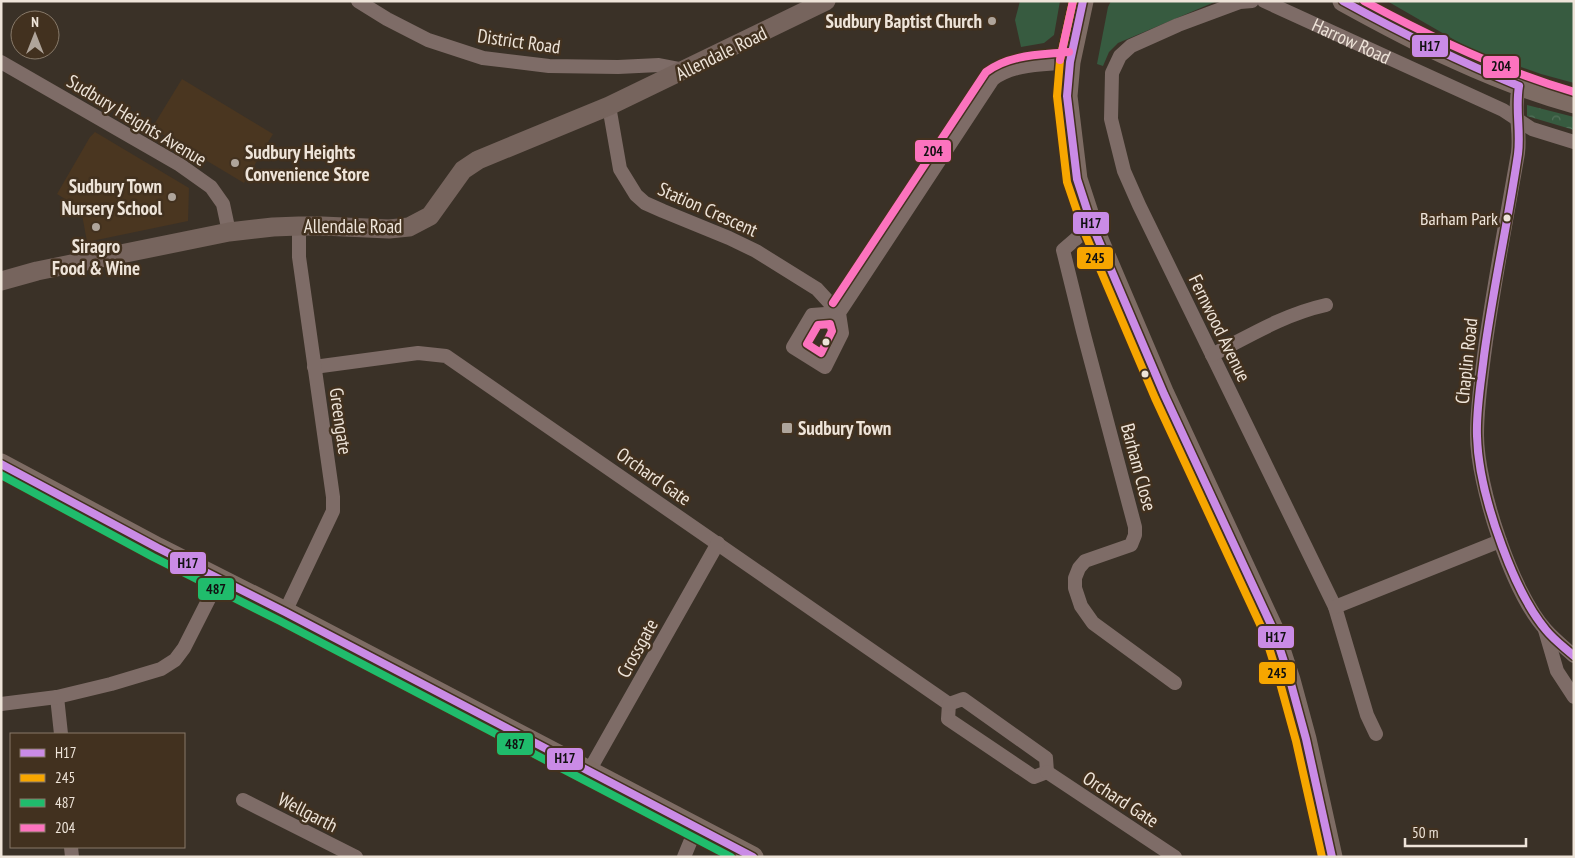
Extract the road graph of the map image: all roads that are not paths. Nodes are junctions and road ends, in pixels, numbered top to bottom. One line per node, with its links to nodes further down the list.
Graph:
1 (358, 1): 9 (street, District Road)
2 (826, 1): 9 (street, Allendale Road)
3 (1083, 1): 8 (main road)
4 (1252, 1): 20 (street, Fernwood Avenue)
5 (1264, 1): 13 (street, Harrow Road)
6 (1343, 1): 10 (main road, Harrow Road)
7 (1, 62): 17 (street, Sudbury Heights Avenue)
8 (1070, 62): 12 (street, Station Crescent); 15 (main road)
9 (686, 70): 12 (street, Allendale Road)
10 (1519, 86): 11 (main road, Harrow Road); 13 (street, Chaplin Road)
11 (1574, 103)
12 (609, 106): 16 (street, Allendale Road)
13 (1516, 120): 14 (street, Harrow Road); 23 (street, Chaplin Road)
14 (1574, 142)
15 (1092, 225): 30 (street, Barham Close); 45 (main road)
16 (299, 226): 17 (street, Allendale Road); 21 (street, Greengate)
17 (229, 232): 18 (street, Allendale Road)
18 (1, 281)
19 (1326, 305): 20 (street)
20 (1212, 355): 26 (street, Fernwood Avenue)
21 (314, 367): 24 (street, Orchard Gate); 27 (street, Greengate)
22 (1, 464): 25 (main road)
23 (1500, 541): 26 (street); 28 (street, Chaplin Road)
24 (718, 543): 34 (street, Orchard Gate); 37 (street, Crossgate)
25 (219, 579): 27 (main road); 31 (street)
26 (1335, 607): 36 (street, Fernwood Avenue)
27 (286, 612): 37 (main road)
28 (1545, 629): 29 (street, Chaplin Road); 32 (street, Chaplin Road)
29 (1574, 656)
30 (1175, 684)
31 (57, 697): 33 (street); 35 (street)
32 (1574, 698)
33 (1, 704)
34 (949, 704): 38 (street); 38 (street)
35 (60, 733)
36 (1376, 734)
37 (590, 771): 40 (main road)
38 (1047, 772): 44 (street, Orchard Gate)
39 (243, 800): 41 (street, Wellgarth)
40 (696, 828): 42 (street); 43 (main road)
41 (356, 857)
42 (684, 857)
43 (753, 857)
44 (1175, 857)
45 (1332, 857)

